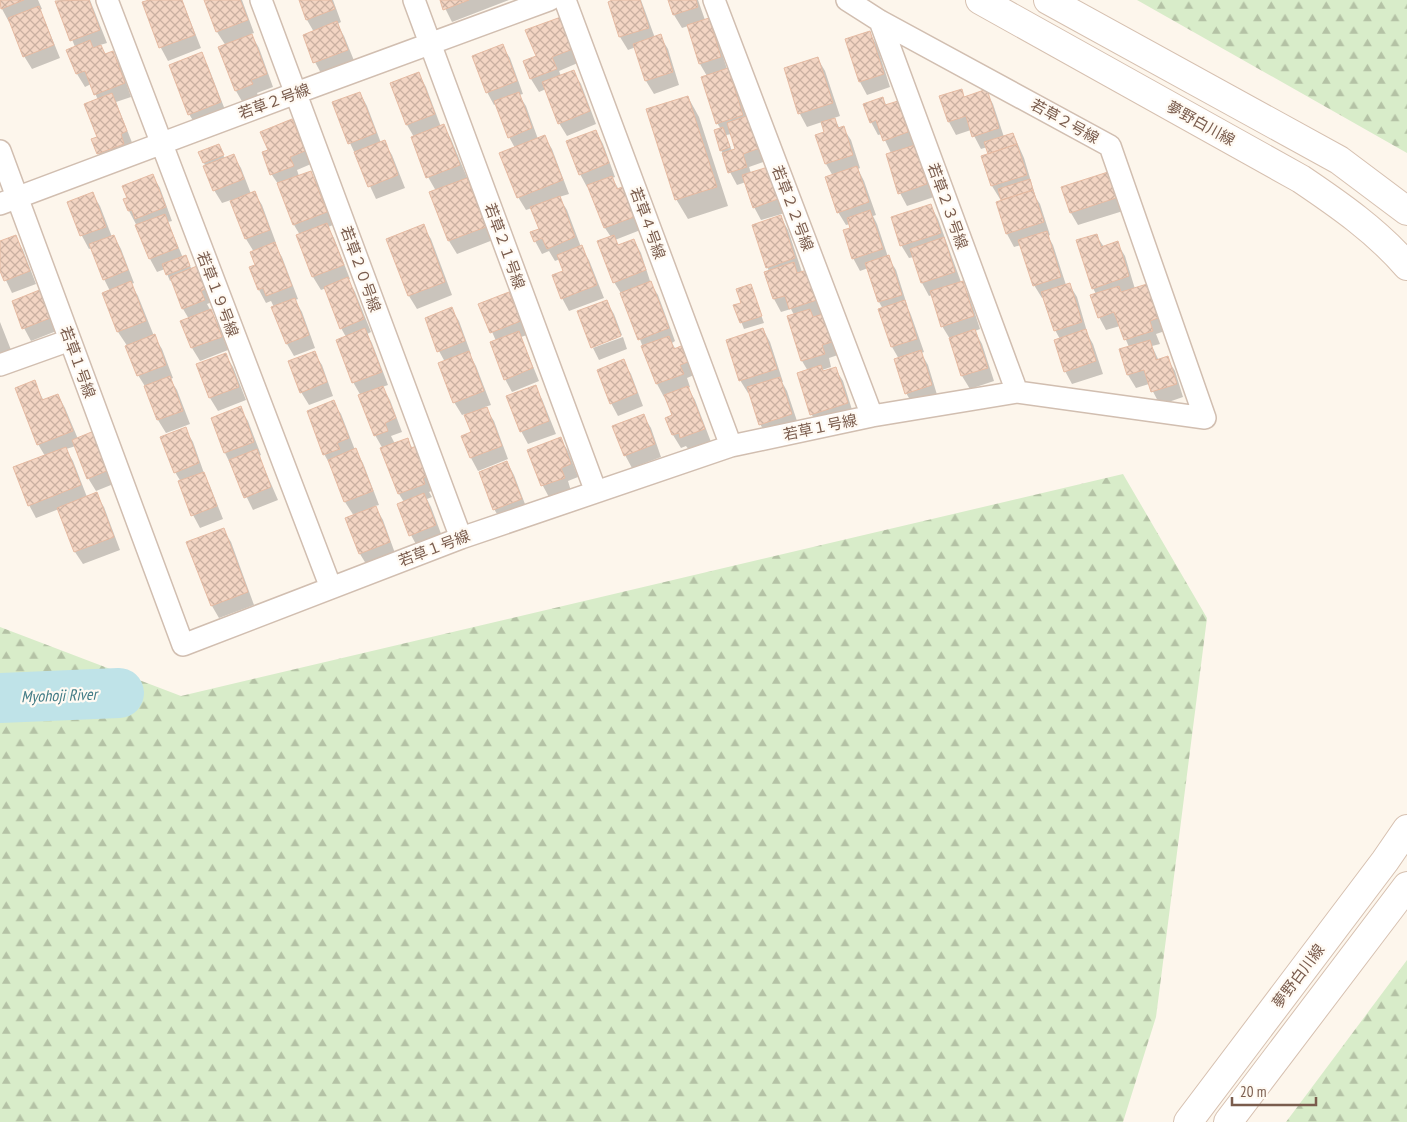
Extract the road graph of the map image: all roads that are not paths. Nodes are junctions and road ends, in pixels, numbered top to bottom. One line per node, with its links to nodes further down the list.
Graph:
1 (107, 0): 13 (street, 若草１９号線)
2 (260, 0): 12 (street, 若草２０号線)
3 (414, 0): 11 (street, 若草２１号線)
4 (550, 0): 11 (street, 若草２号線)
5 (565, 0): 23 (street, 若草４号線)
6 (714, 0): 21 (street, 若草２２号線)
7 (847, 0): 10 (street, 若草２号線)
8 (980, 0): 17 (street, 夢野白川線)
9 (1048, 0): 16 (street)
10 (880, 21): 20 (street, 若草２３号線); 22 (street, 若草２号線)
11 (430, 44): 12 (street, 若草２号線); 24 (street, 若草２１号線)
12 (296, 93): 13 (street, 若草２号線); 25 (street, 若草２０号線)
13 (160, 144): 15 (street, 若草２号線); 26 (street, 若草１９号線)
14 (0, 151): 15 (street, 若草１号線)
15 (9, 201): 18 (street, 若草１号線)
16 (1407, 211)
17 (1407, 266)
18 (70, 340): 19 (street); 26 (street, 若草１号線)
19 (0, 365)
20 (1017, 392): 21 (street, 若草１号線); 22 (street, 若草１号線)
21 (872, 416): 23 (street, 若草１号線)
22 (1205, 418)
23 (731, 446): 24 (street, 若草１号線)
24 (596, 492): 25 (street, 若草１号線)
25 (461, 538): 26 (street, 若草１号線)
26 (331, 588)
27 (1407, 829): 29 (street, 夢野白川線)
28 (1407, 886): 30 (street)
29 (1188, 1122)
30 (1228, 1122)

